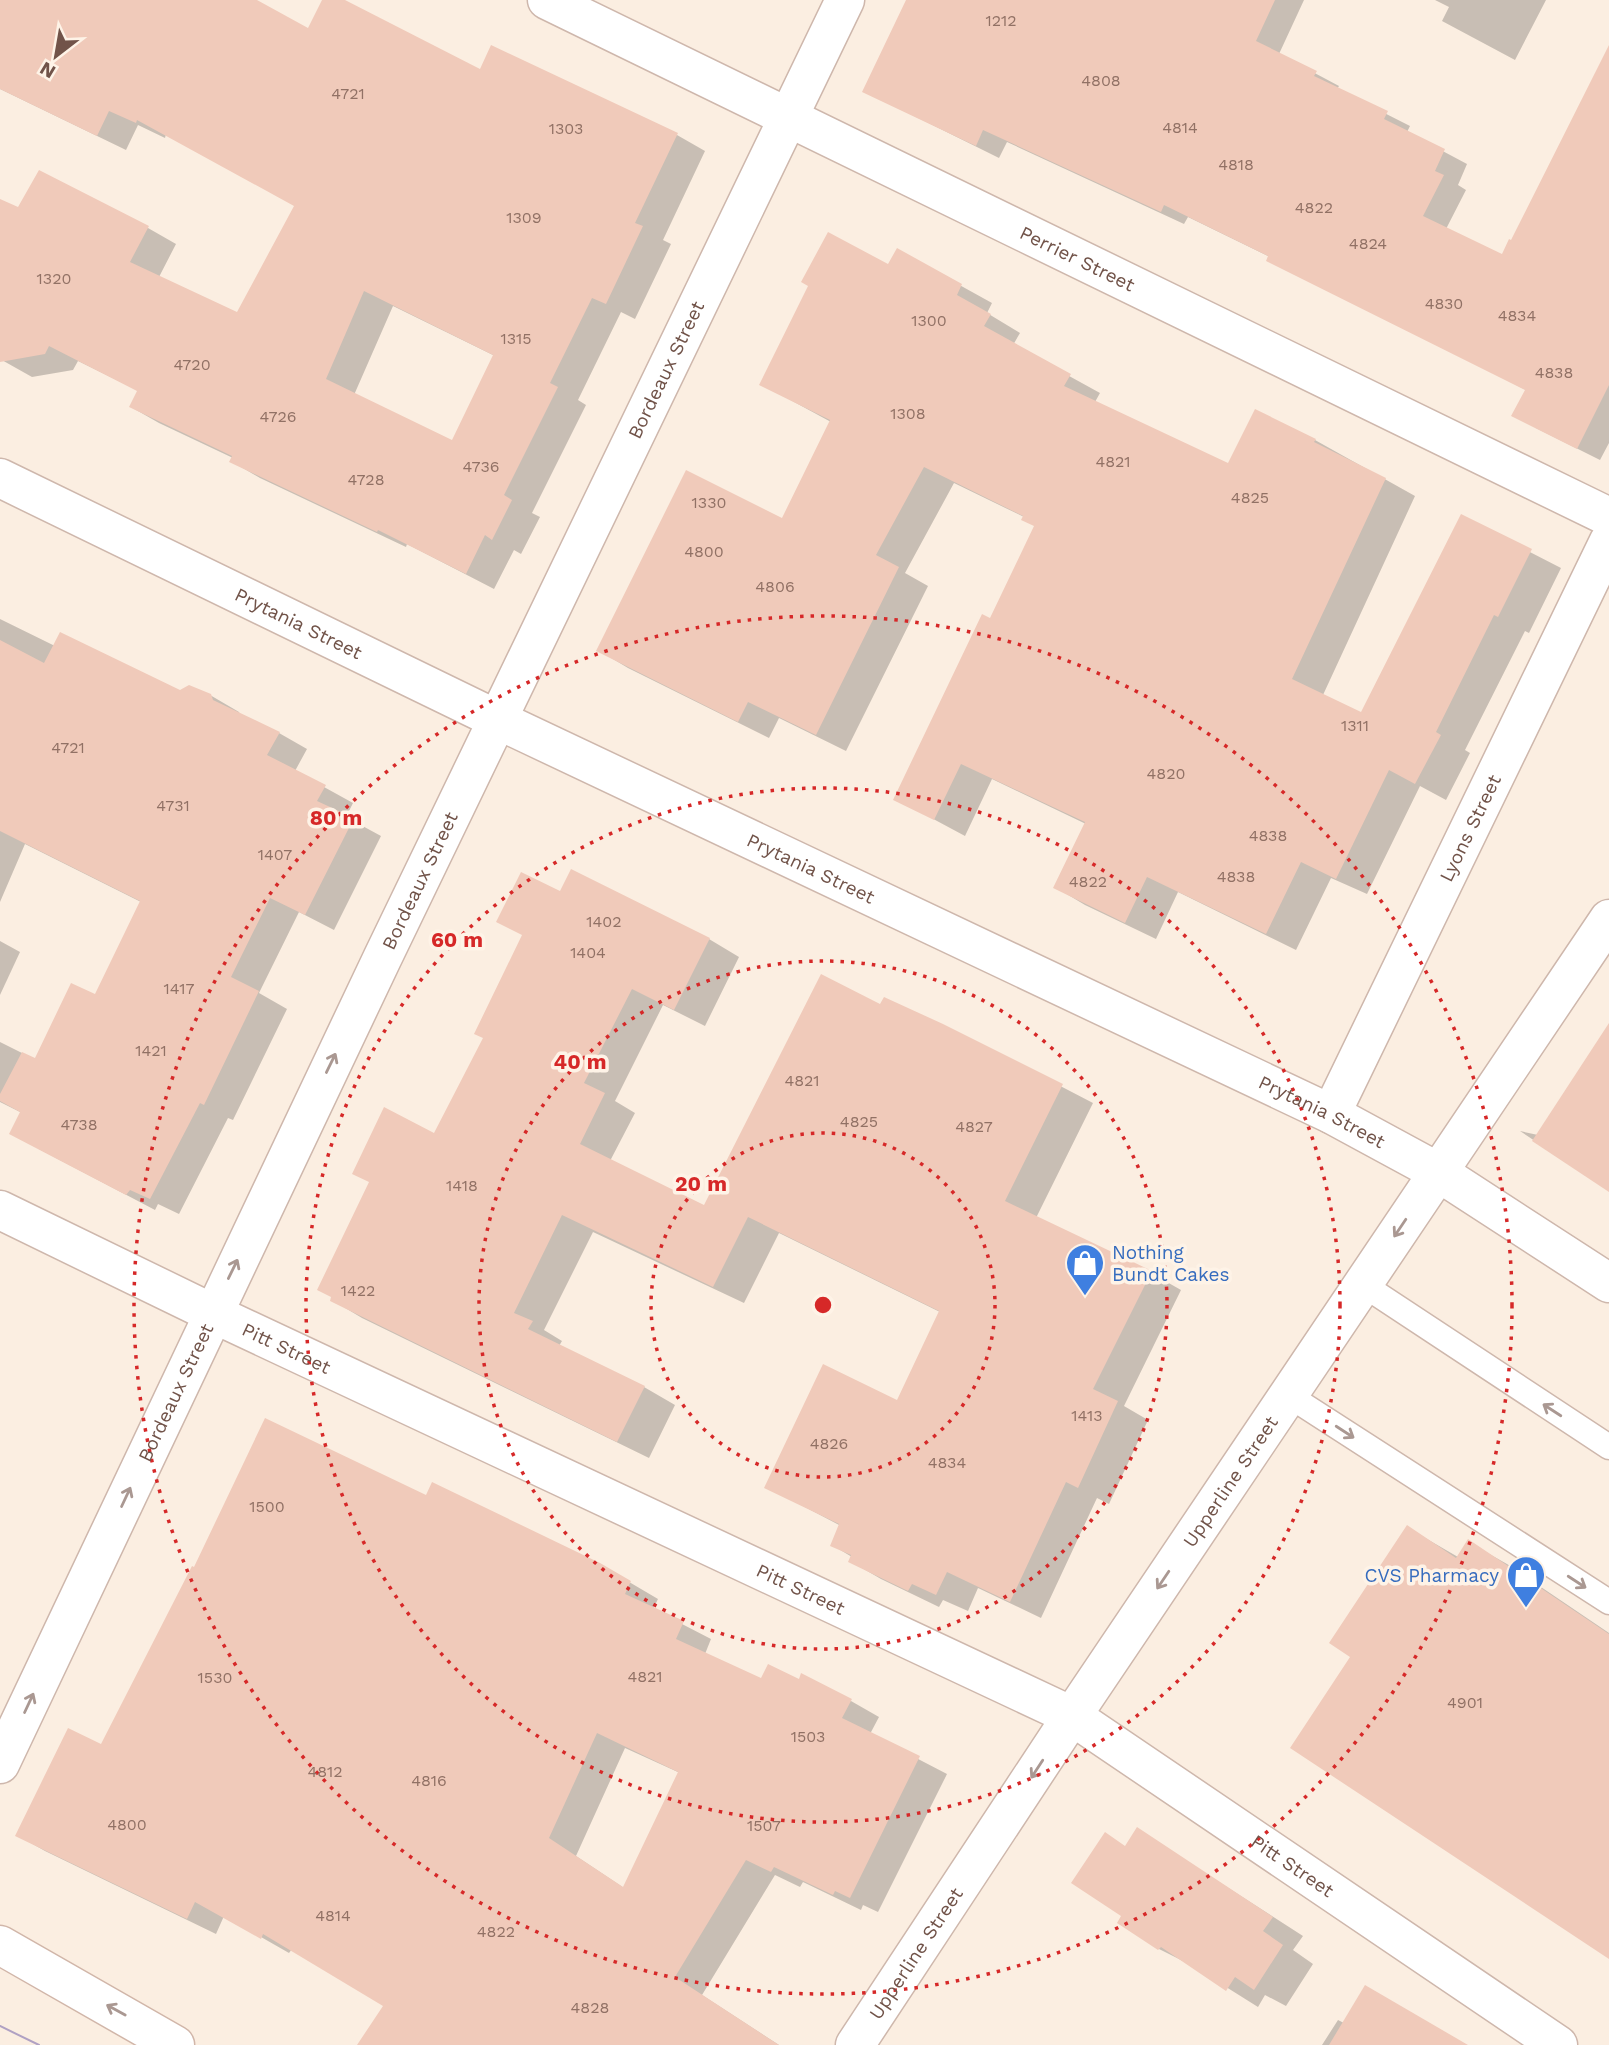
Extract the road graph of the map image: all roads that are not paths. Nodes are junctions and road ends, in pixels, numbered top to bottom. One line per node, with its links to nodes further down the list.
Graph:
1 (547, 0): 3 (street, Perrier Street)
2 (845, 0): 3 (street, Bordeaux Street)
3 (788, 117): 5 (street, Perrier Street); 7 (street, Bordeaux Street)
4 (0, 478): 7 (street, Prytania Street)
5 (1609, 517)
6 (1609, 541): 9 (street, Lyons Street)
7 (496, 719): 9 (street, Prytania Street); 14 (street, Bordeaux Street, one-way to 7)
8 (1609, 919): 10 (street, Upperline Street)
9 (1331, 1114): 10 (street, Prytania Street)
10 (1438, 1172): 12 (street, Prytania Street); 13 (street, Upperline Street, one-way to 13)
11 (0, 1210): 14 (street, Pitt Street)
12 (1609, 1283)
13 (1362, 1284): 15 (street, Upperline Street); 16 (lane, one-way to 13)
14 (212, 1312): 18 (street, Pitt Street); 19 (street, Bordeaux Street, one-way to 14)
15 (1287, 1395): 17 (lane, one-way to 17); 18 (street, Upperline Street, one-way to 18)
16 (1609, 1447)
17 (1609, 1602)
18 (1072, 1716): 22 (street, Upperline Street, one-way to 22); 23 (street, Pitt Street)
19 (0, 1765)
20 (0, 1945): 21 (street, one-way to 20)
21 (174, 2045)
22 (855, 2045)
23 (1558, 2045)

